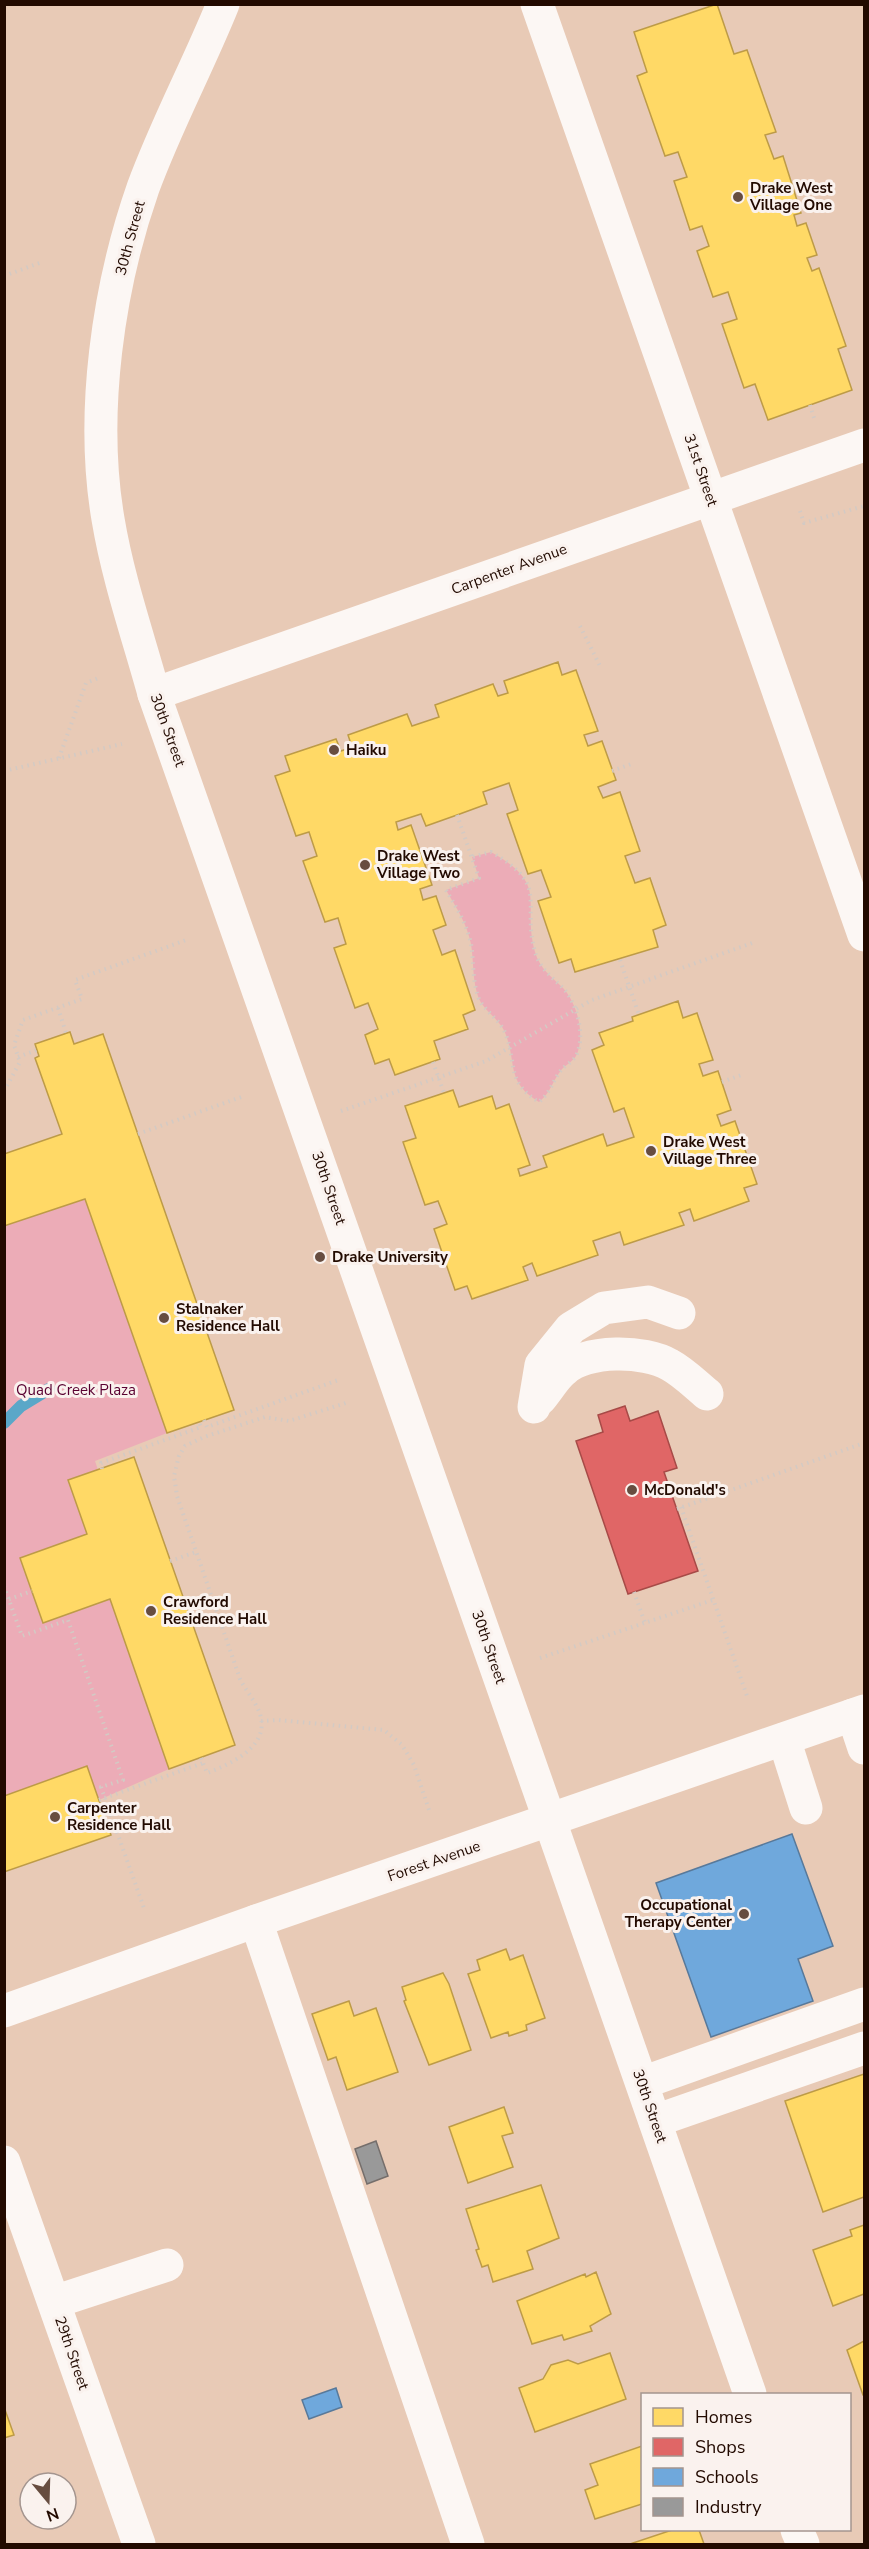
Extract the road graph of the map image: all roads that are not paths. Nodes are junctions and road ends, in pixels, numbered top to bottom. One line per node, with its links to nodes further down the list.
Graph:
1 (223, 4): 5 (main road, 30th Street)
2 (537, 4): 4 (main road, 31st Street)
3 (864, 445): 4 (main road, Carpenter Avenue)
4 (711, 498): 5 (main road, Carpenter Avenue); 6 (main road, 31st Street)
5 (154, 694): 13 (main road, 30th Street)
6 (864, 935)
7 (680, 1313): 8 (main road)
8 (707, 1394)
9 (859, 1713): 10 (main road, Forest Avenue); 11 (main road)
10 (784, 1738): 12 (main road); 13 (main road, Forest Avenue)
11 (864, 1748)
12 (806, 1808)
13 (550, 1821): 14 (main road, Forest Avenue); 18 (main road, 30th Street)
14 (256, 1921): 16 (main road, Forest Avenue); 25 (main road)
15 (864, 2004): 18 (main road)
16 (4, 2011)
17 (864, 2048): 19 (main road)
18 (642, 2083): 19 (main road, 30th Street)
19 (655, 2121): 23 (main road, 30th Street)
20 (4, 2162): 22 (main road, 29th Street)
21 (167, 2265): 22 (main road)
22 (54, 2302): 24 (main road, 29th Street)
23 (750, 2393)
24 (139, 2544)
25 (468, 2544)

